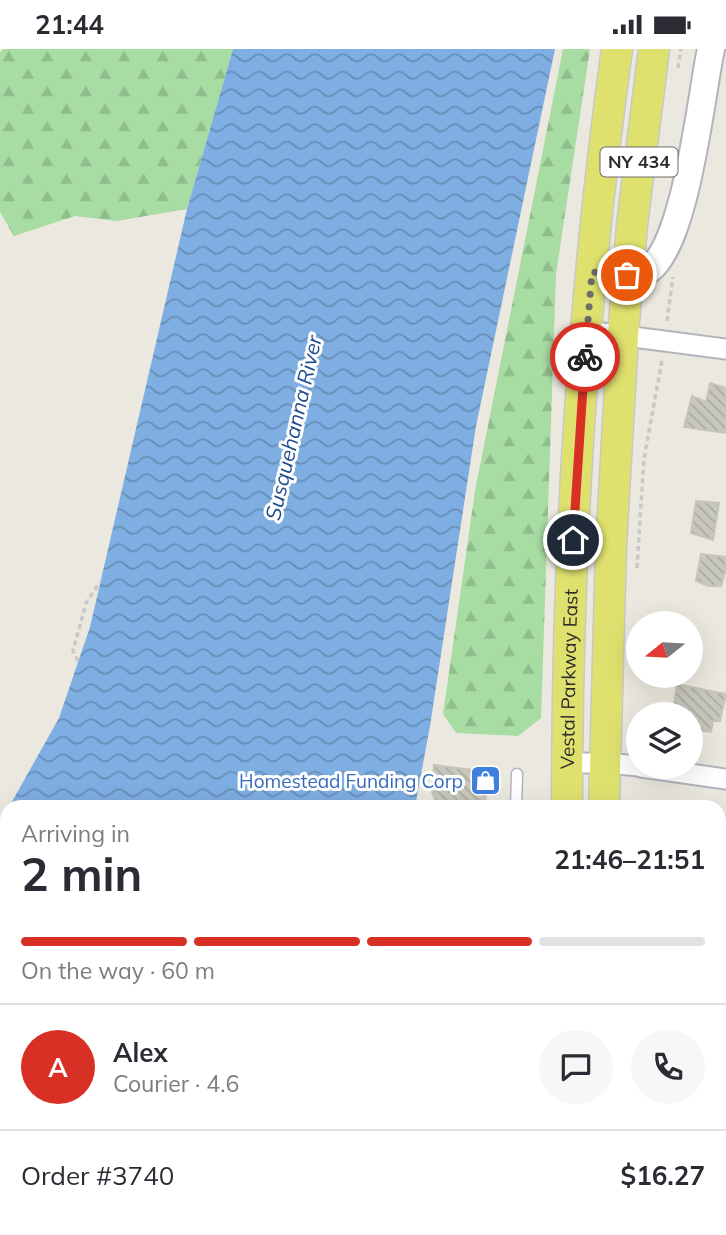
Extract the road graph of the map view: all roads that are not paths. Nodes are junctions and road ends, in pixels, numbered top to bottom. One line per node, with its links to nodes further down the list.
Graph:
1 (617, 49): 4 (main road, Vestal Parkway East / NY 434)
2 (654, 49): 5 (main road, Vestal Parkway East / NY 434)
3 (711, 49): 5 (street)
4 (592, 272): 5 (street); 6 (main road, Vestal Parkway East / NY 434)
5 (627, 275): 7 (main road, Vestal Parkway East / NY 434)
6 (587, 331): 7 (street); 9 (main road, Vestal Parkway East / NY 434)
7 (623, 335): 8 (street); 10 (main road, Vestal Parkway East / NY 434)
8 (726, 349)
9 (567, 763): 10 (street); 16 (main road, Vestal Parkway East / NY 434)
10 (605, 763): 11 (street); 17 (main road, Vestal Parkway East / NY 434)
11 (626, 765)
12 (517, 774): 15 (lane)
13 (703, 776): 14 (street)
14 (726, 779)
15 (516, 800)
16 (567, 800)
17 (604, 800)

